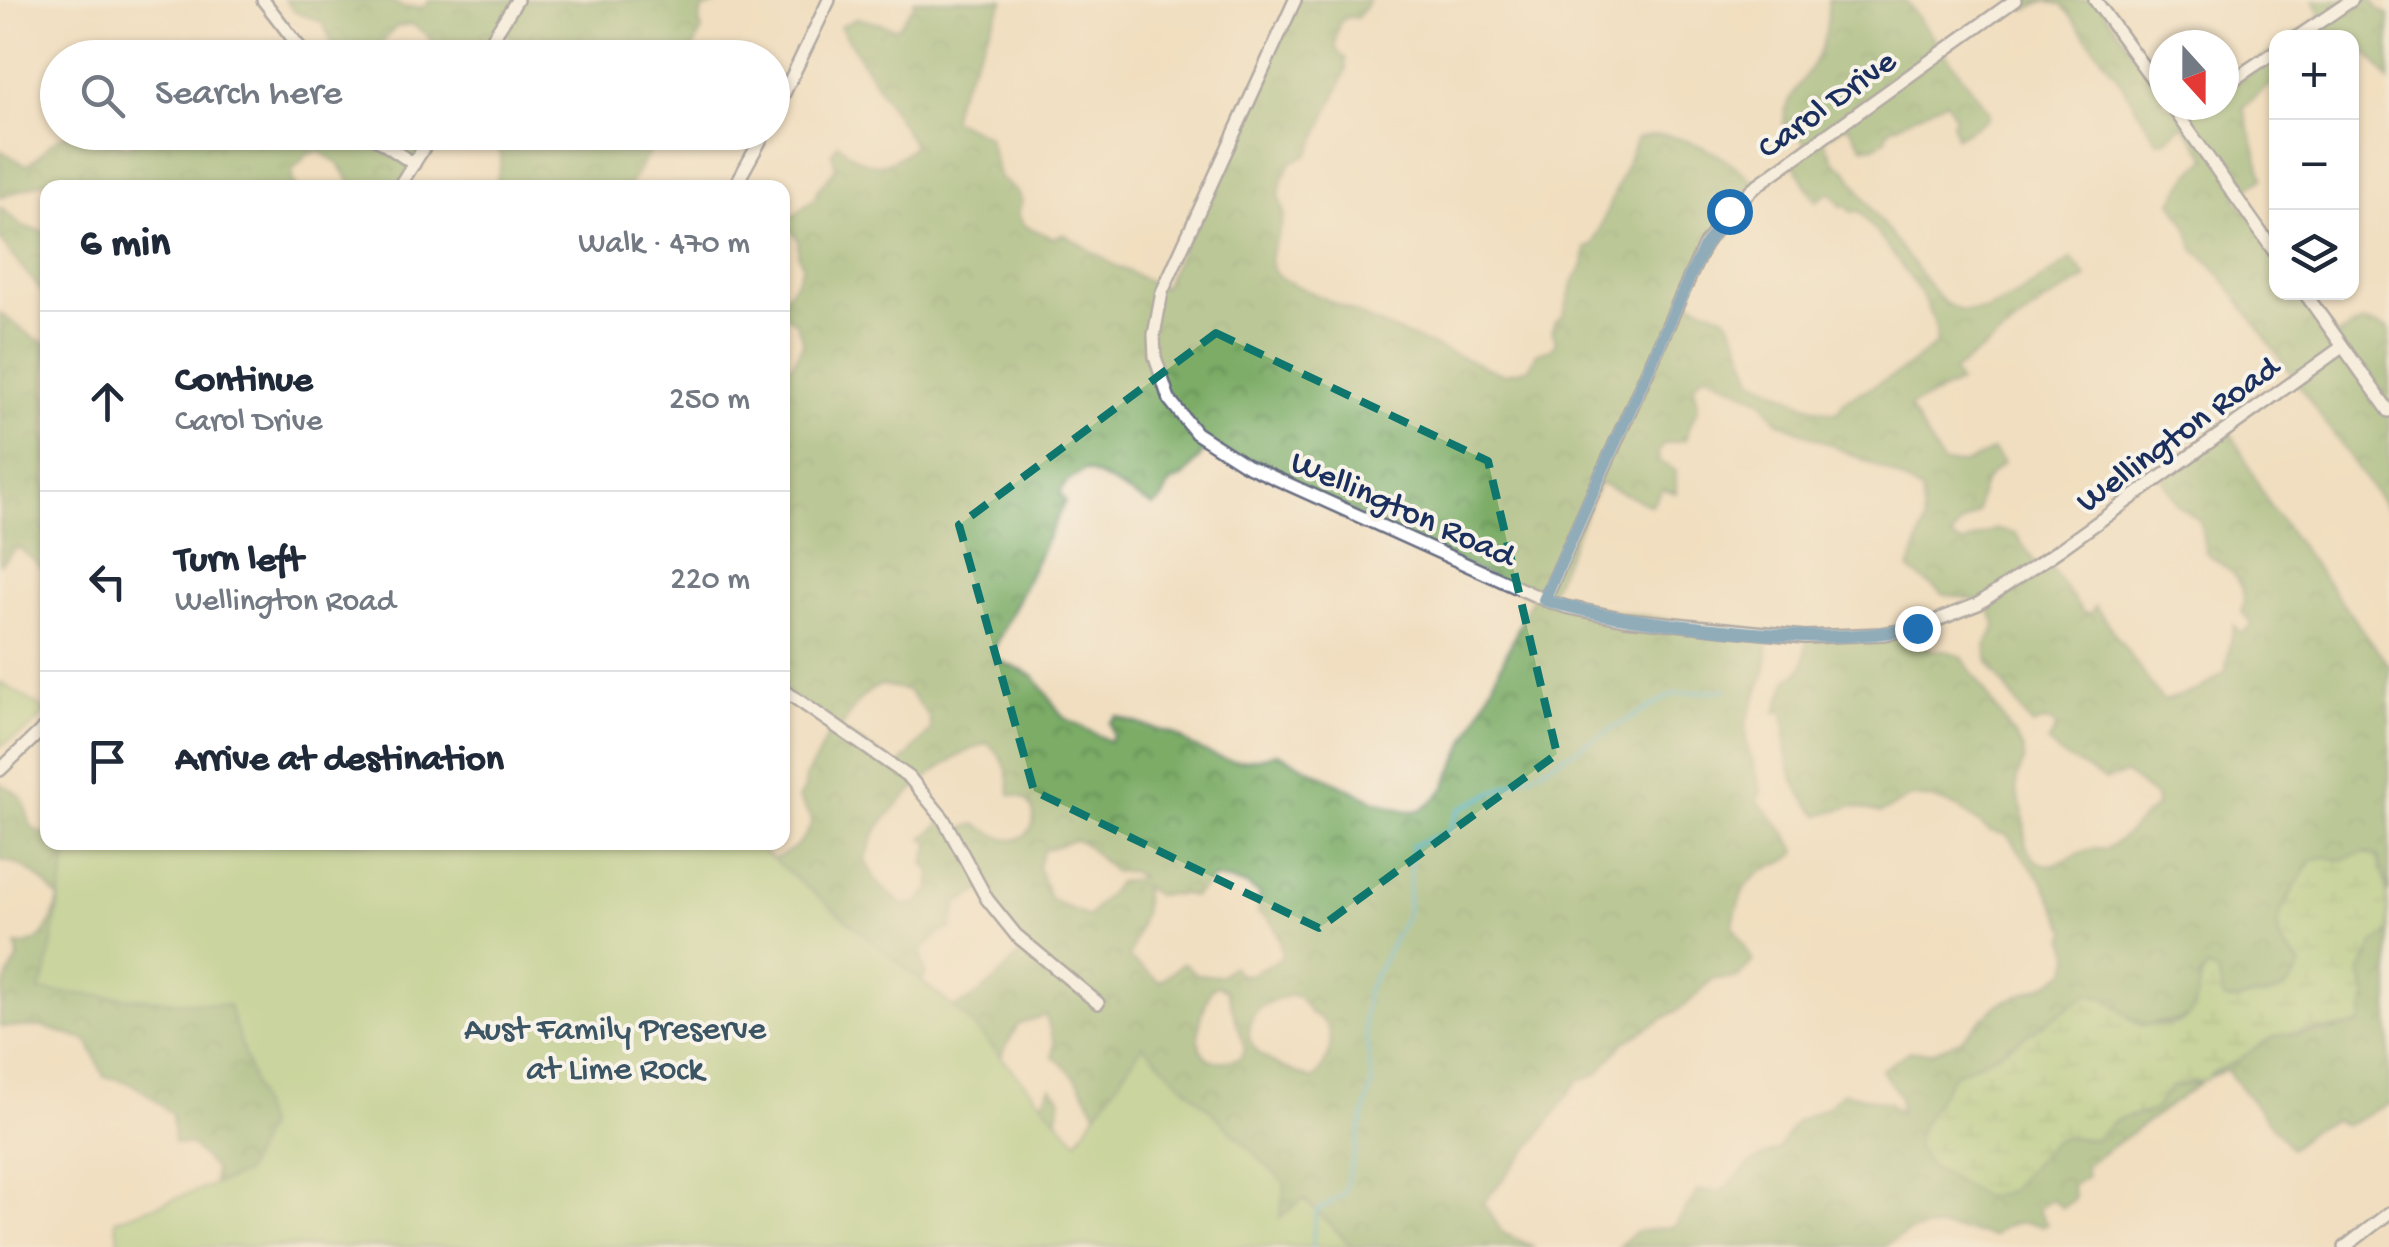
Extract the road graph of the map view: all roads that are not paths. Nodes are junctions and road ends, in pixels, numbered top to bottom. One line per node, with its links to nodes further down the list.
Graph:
1 (263, 0): 9 (street)
2 (517, 0): 10 (street)
3 (829, 0): 14 (street)
4 (1294, 0): 26 (street, Wellington Road)
5 (2015, 0): 26 (street, Carol Drive)
6 (2096, 0): 12 (street)
7 (2352, 0): 8 (street)
8 (2308, 30)
9 (294, 40)
10 (491, 40)
11 (2269, 56): 13 (street)
12 (2149, 74)
13 (2239, 76)
14 (790, 81)
15 (2182, 120): 22 (street)
16 (393, 150): 19 (street)
17 (423, 150): 19 (street)
18 (755, 150): 21 (street)
19 (414, 164): 20 (street)
20 (403, 180)
21 (738, 180)
22 (2269, 244)
23 (2310, 300): 24 (street)
24 (2342, 347): 25 (street); 26 (street, Wellington Road)
25 (2389, 410)
26 (1544, 600)
27 (790, 695): 30 (street)
28 (40, 732): 29 (street)
29 (0, 770)
30 (1098, 1003)
31 (2389, 1213): 32 (street)
32 (2345, 1247)

